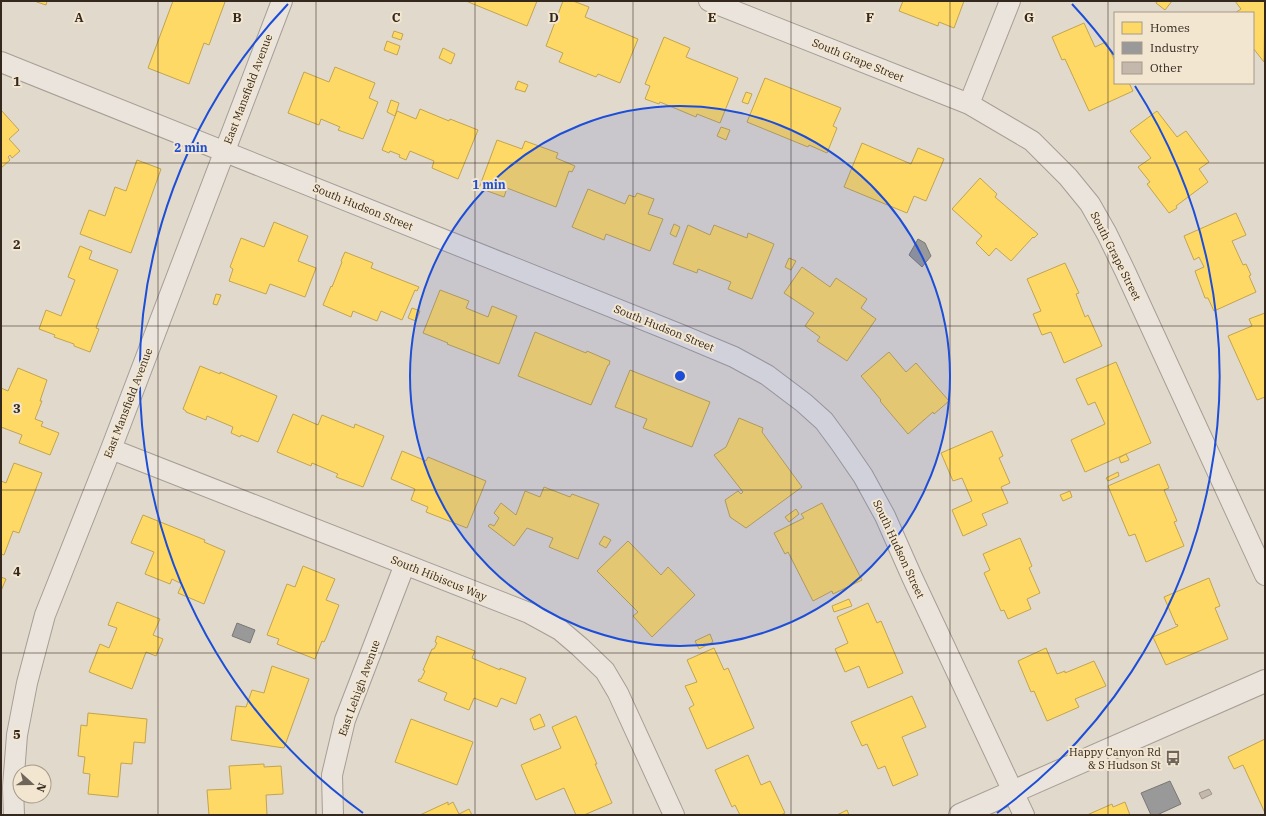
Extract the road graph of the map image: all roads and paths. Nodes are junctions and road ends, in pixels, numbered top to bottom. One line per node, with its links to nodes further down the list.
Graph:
1 (282, 1): 6 (street, East Mansfield Avenue)
2 (709, 1): 5 (street, South Grape Street)
3 (1010, 1): 5 (street)
4 (1, 62): 6 (street, South Hudson Street)
5 (969, 104): 9 (street, South Grape Street)
6 (224, 151): 7 (street, East Mansfield Avenue); 11 (street, South Hudson Street)
7 (111, 449): 8 (street, South Hibiscus Way); 12 (street, East Mansfield Avenue)
8 (405, 564): 13 (street, East Lehigh Avenue); 14 (street, South Hibiscus Way)
9 (1265, 575)
10 (1265, 681): 11 (street)
11 (1014, 791): 15 (street); 16 (street, South Hudson Street)
12 (14, 815)
13 (333, 815)
14 (674, 815)
15 (960, 815)
16 (1024, 815)

